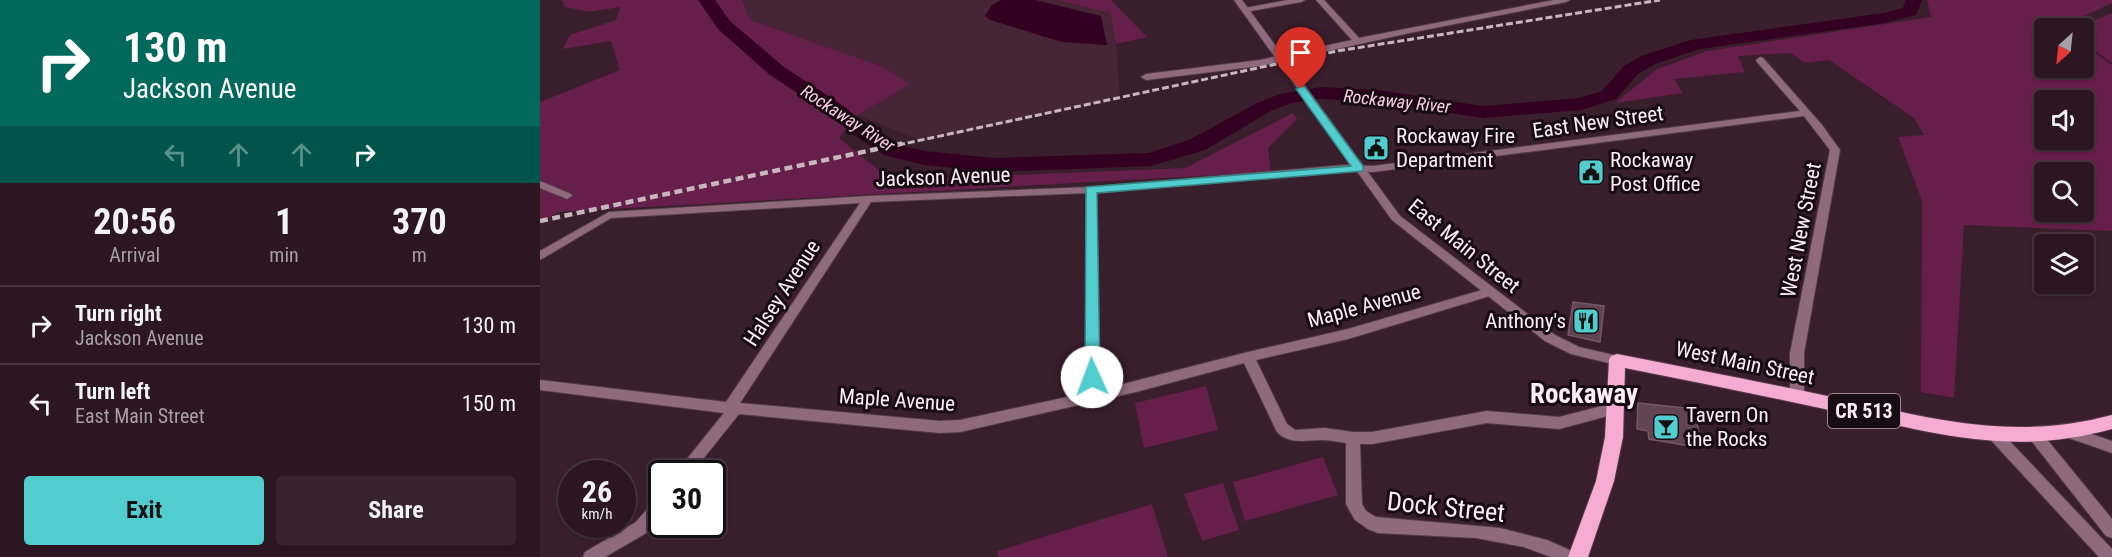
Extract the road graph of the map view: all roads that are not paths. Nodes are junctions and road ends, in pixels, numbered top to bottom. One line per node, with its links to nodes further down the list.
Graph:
1 (1238, 0): 5 (street, East Main Street)
2 (1301, 0): 5 (street)
3 (1320, 0): 6 (street)
4 (1566, 0): 6 (street)
5 (1245, 10): 7 (street, East Main Street)
6 (1358, 42): 7 (street)
7 (1280, 59): 9 (street); 11 (street, East Main Street)
8 (1760, 60): 10 (street, West New Street)
9 (1146, 77)
10 (1805, 113): 11 (street, East New Street); 21 (street, West New Street)
11 (1359, 168): 13 (street, Jackson Avenue); 17 (street, East Main Street)
12 (540, 184): 14 (street)
13 (1091, 189): 15 (street, Jackson Avenue); 22 (street)
14 (567, 195)
15 (868, 199): 16 (street, Jackson Avenue); 23 (street, Halsey Avenue)
16 (540, 256)
17 (1489, 292): 18 (street, Maple Avenue); 19 (street, East Main Street)
18 (1248, 357): 22 (street, Maple Avenue); 29 (street)
19 (1617, 360): 21 (main road, West Main Street / CR 513); 24 (main road)
20 (540, 385): 23 (street, Maple Avenue)
21 (1797, 397): 27 (main road, West Main Street / CR 513)
22 (1093, 398): 23 (street, Maple Avenue)
23 (733, 408): 31 (street, Halsey Avenue)
24 (1614, 409): 29 (street); 36 (main road)
25 (2112, 422): 26 (main road, West Main Street / CR 513)
26 (2068, 432): 28 (main road, West Main Street / CR 513); 30 (street)
27 (1994, 434): 28 (main road, West Main Street / CR 513); 37 (street)
28 (2035, 435): 33 (street)
29 (1353, 438): 35 (street, Dock Street)
30 (2112, 447)
31 (693, 460)
32 (648, 520): 34 (street)
33 (2112, 531)
34 (591, 557)
35 (1568, 557)
36 (1578, 557)
37 (2109, 557)

